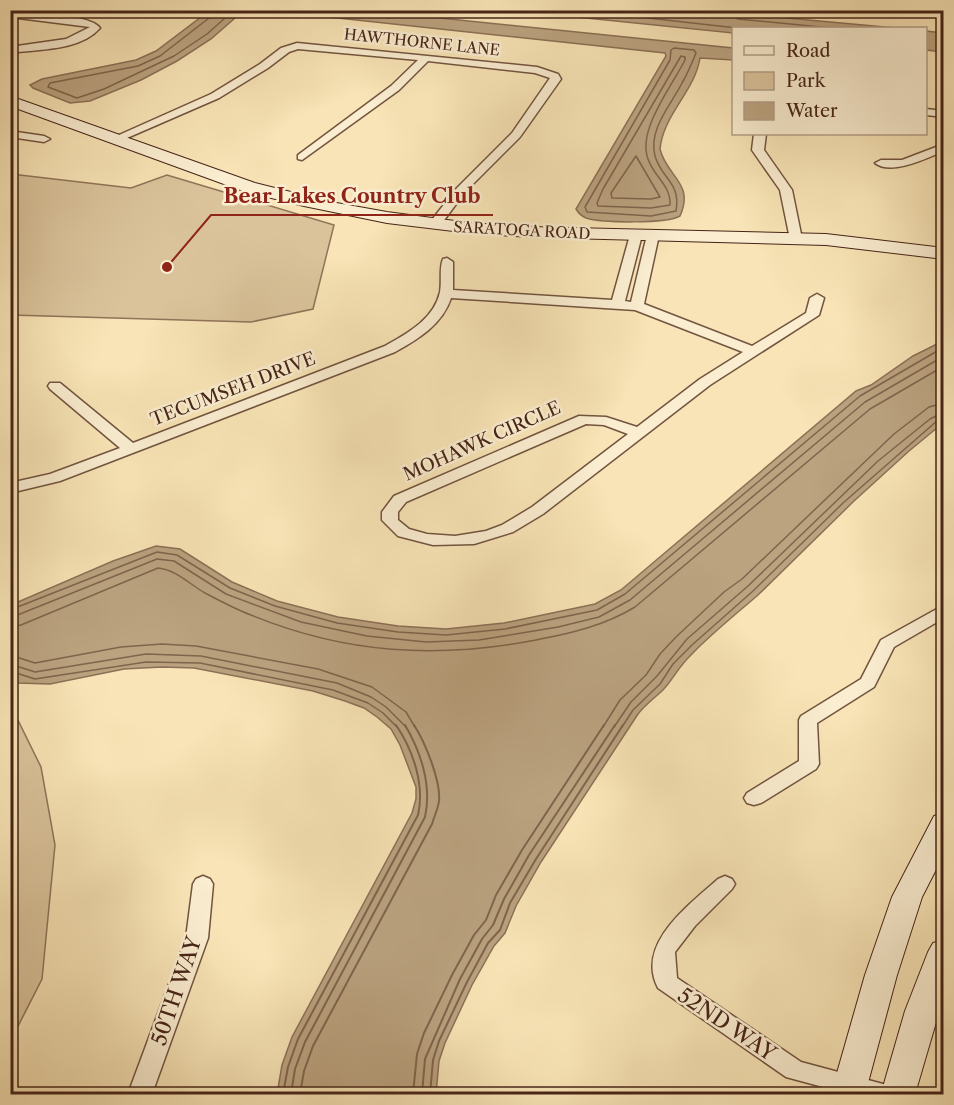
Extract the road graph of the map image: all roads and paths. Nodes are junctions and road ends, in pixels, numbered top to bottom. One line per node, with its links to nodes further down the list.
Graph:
1 (10, 14): 2 (street)
2 (10, 50)
3 (426, 58): 10 (street, HAWTHORNE LANE); 12 (street); 14 (street, HAWTHORNE LANE)
4 (10, 101): 10 (street, SARATOGA ROAD)
5 (927, 112): 6 (street)
6 (944, 114)
7 (10, 134): 9 (street)
8 (760, 135): 16 (street)
9 (44, 139)
10 (116, 139): 14 (street, SARATOGA ROAD)
11 (944, 147): 13 (street)
12 (302, 157)
13 (881, 163)
14 (435, 224): 15 (street, SARATOGA ROAD)
15 (644, 235): 16 (street, SARATOGA ROAD); 21 (street); 22 (street)
16 (796, 238): 17 (street, SARATOGA ROAD)
17 (944, 254)
18 (447, 262): 19 (street)
19 (448, 294): 21 (street); 26 (street, TECUMSEH DRIVE)
20 (817, 298): 23 (street, MOHAWK CIRCLE)
21 (618, 304): 22 (street)
22 (638, 306): 23 (street)
23 (752, 351): 25 (street, MOHAWK CIRCLE)
24 (56, 386): 26 (street)
25 (639, 433): 25 (street, MOHAWK CIRCLE)
26 (131, 449): 27 (street, TECUMSEH DRIVE)
27 (10, 488)
28 (944, 610): 29 (street)
29 (754, 798)
30 (944, 823): 34 (street)
31 (203, 884): 35 (street, 50TH WAY)
32 (724, 884): 34 (street, 52ND WAY)
33 (944, 952): 34 (street)
34 (870, 1092)
35 (140, 1095)

